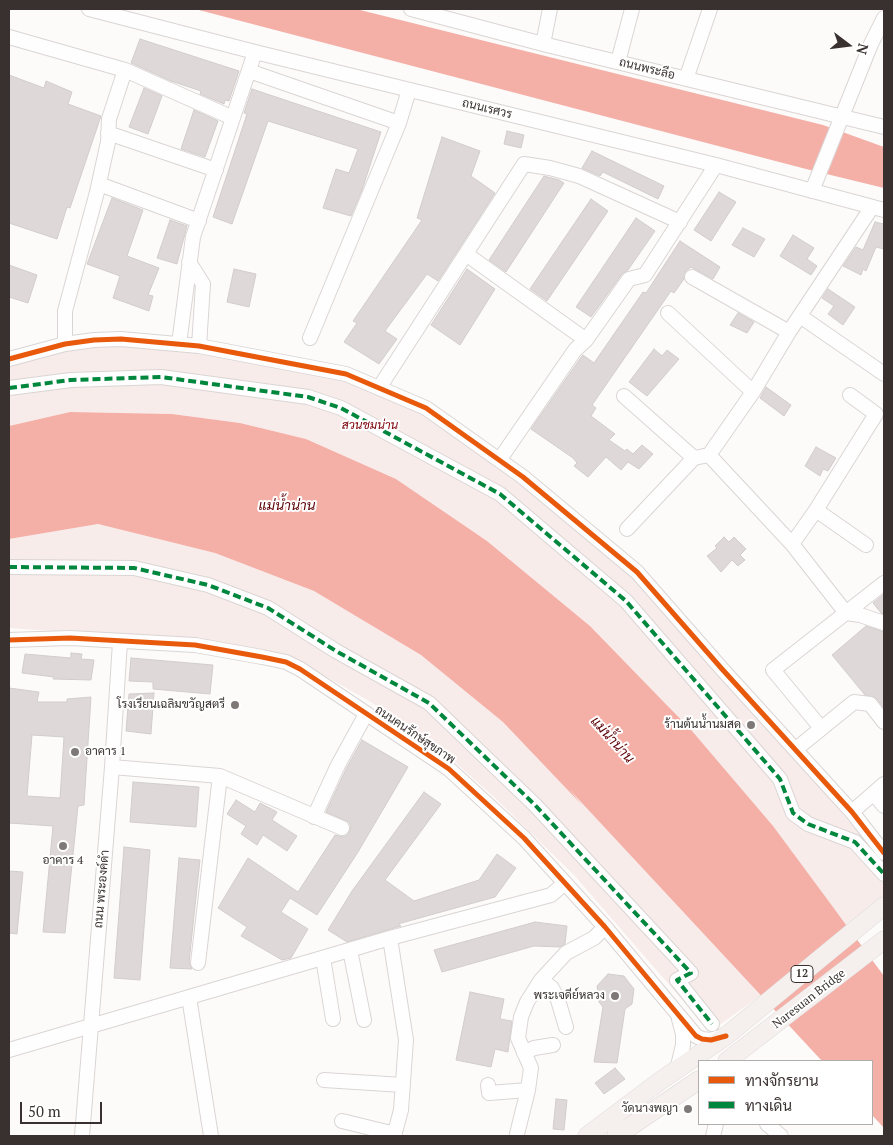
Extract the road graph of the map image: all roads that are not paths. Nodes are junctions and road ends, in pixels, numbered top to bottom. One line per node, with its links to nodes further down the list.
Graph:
1 (89, 9): 11 (street, ถนนเรศวร)
2 (411, 9): 9 (street, ถนนพระลือ)
3 (550, 9): 9 (street)
4 (632, 9): 12 (street)
5 (710, 9): 15 (street)
6 (884, 18): 10 (street)
7 (9, 37): 13 (street)
8 (884, 39): 10 (street)
9 (543, 44): 12 (street, ถนนพระลือ)
10 (871, 44): 18 (street)
11 (255, 52): 14 (street); 16 (street, ถนนเรศวร)
12 (618, 62): 15 (street, ถนนพระลือ)
13 (125, 70): 17 (street); 21 (street)
14 (249, 71): 17 (street); 19 (street)
15 (686, 79): 18 (street, ถนนพระลือ)
16 (409, 90): 19 (street); 22 (street, ถนนเรศวร)
17 (233, 118): 23 (street)
18 (841, 121): 20 (street, ถนนพระลือ); 25 (street)
19 (399, 123): 35 (street)
20 (884, 127)
21 (108, 132): 23 (street); 24 (street)
22 (716, 165): 25 (street, ถนนเรศวร); 28 (street)
23 (216, 170): 27 (street)
24 (99, 184): 27 (street); 37 (street)
25 (812, 191): 26 (street, ถนนเรศวร)
26 (878, 208): 33 (street)
27 (199, 221): 30 (street)
28 (680, 222): 29 (street); 36 (street)
29 (466, 254): 36 (street); 43 (street)
30 (189, 262): 38 (street); 39 (street)
31 (692, 277): 34 (street)
32 (668, 313): 44 (street)
33 (800, 316): 34 (street); 41 (street)
34 (789, 332): 44 (street)
35 (310, 338)
36 (586, 340): 49 (street)
37 (65, 344): 38 (street); 40 (street)
38 (178, 344): 39 (street)
39 (199, 346): 43 (street)
40 (9, 359)
41 (884, 374)
42 (9, 388): 72 (street)
43 (379, 388): 49 (street)
44 (753, 392): 47 (street)
45 (850, 395): 50 (street)
46 (624, 396): 48 (street)
47 (709, 456): 48 (street); 52 (street)
48 (694, 458): 51 (street)
49 (500, 459): 63 (street)
50 (816, 510): 52 (street); 53 (street)
51 (627, 529)
52 (792, 544): 56 (street)
53 (866, 545)
54 (9, 567): 86 (street)
55 (884, 583): 56 (street)
56 (846, 613): 57 (street); 62 (street)
57 (884, 623)
58 (9, 640): 59 (street, ถนนคนรักษ์สุขภาพ)
59 (120, 642): 60 (street, ถนนคนรักษ์สุขภาพ); 64 (street, ถนน พระองค์ดำ)
60 (366, 714): 69 (street); 73 (street, ถนนคนรักษ์สุขภาพ)
61 (884, 722): 62 (street)
62 (821, 728): 63 (street)
63 (796, 749): 68 (street)
64 (112, 766): 65 (street); 87 (street, ถนน พระองค์ดำ)
65 (220, 776): 69 (street); 80 (street)
66 (879, 789): 67 (street); 68 (street)
67 (884, 806)
68 (852, 812): 71 (street)
69 (314, 817): 70 (street)
70 (342, 828)
71 (884, 853)
72 (884, 874)
73 (565, 883): 75 (street, ถนนคนรักษ์สุขภาพ); 76 (street)
74 (884, 906): 89 (main road, Naresuan Bridge / 12)
75 (605, 927): 81 (street); 83 (street, ถนนคนรักษ์สุขภาพ)
76 (390, 938): 78 (street); 97 (street)
77 (884, 940): 93 (main road, Naresuan Bridge / 12)
78 (350, 950): 79 (street); 85 (street)
79 (323, 958): 82 (street); 84 (street)
80 (198, 963)
81 (541, 980): 88 (street); 92 (street)
82 (189, 997): 87 (street); 105 (street)
83 (679, 1018): 89 (street, ถนนคนรักษ์สุขภาพ); 94 (street, ถนนคนรักษ์สุขภาพ)
84 (333, 1019)
85 (364, 1020)
86 (712, 1024)
87 (90, 1026): 91 (street); 104 (street, ถนน พระองค์ดำ)
88 (566, 1027)
89 (718, 1039): 94 (main road, 12)
90 (553, 1046): 92 (street)
91 (9, 1050)
92 (524, 1053): 99 (street)
93 (730, 1060)
94 (677, 1070): 106 (main road, 12)
95 (324, 1080): 97 (street)
96 (698, 1081): 107 (main road)
97 (403, 1085): 103 (street)
98 (488, 1085): 99 (street)
99 (528, 1090): 102 (street)
100 (342, 1121): 103 (street)
101 (767, 1125): 108 (street)
102 (517, 1134)
103 (394, 1135)
104 (82, 1136)
105 (211, 1136)
106 (587, 1136)
107 (616, 1136)
108 (781, 1136)

